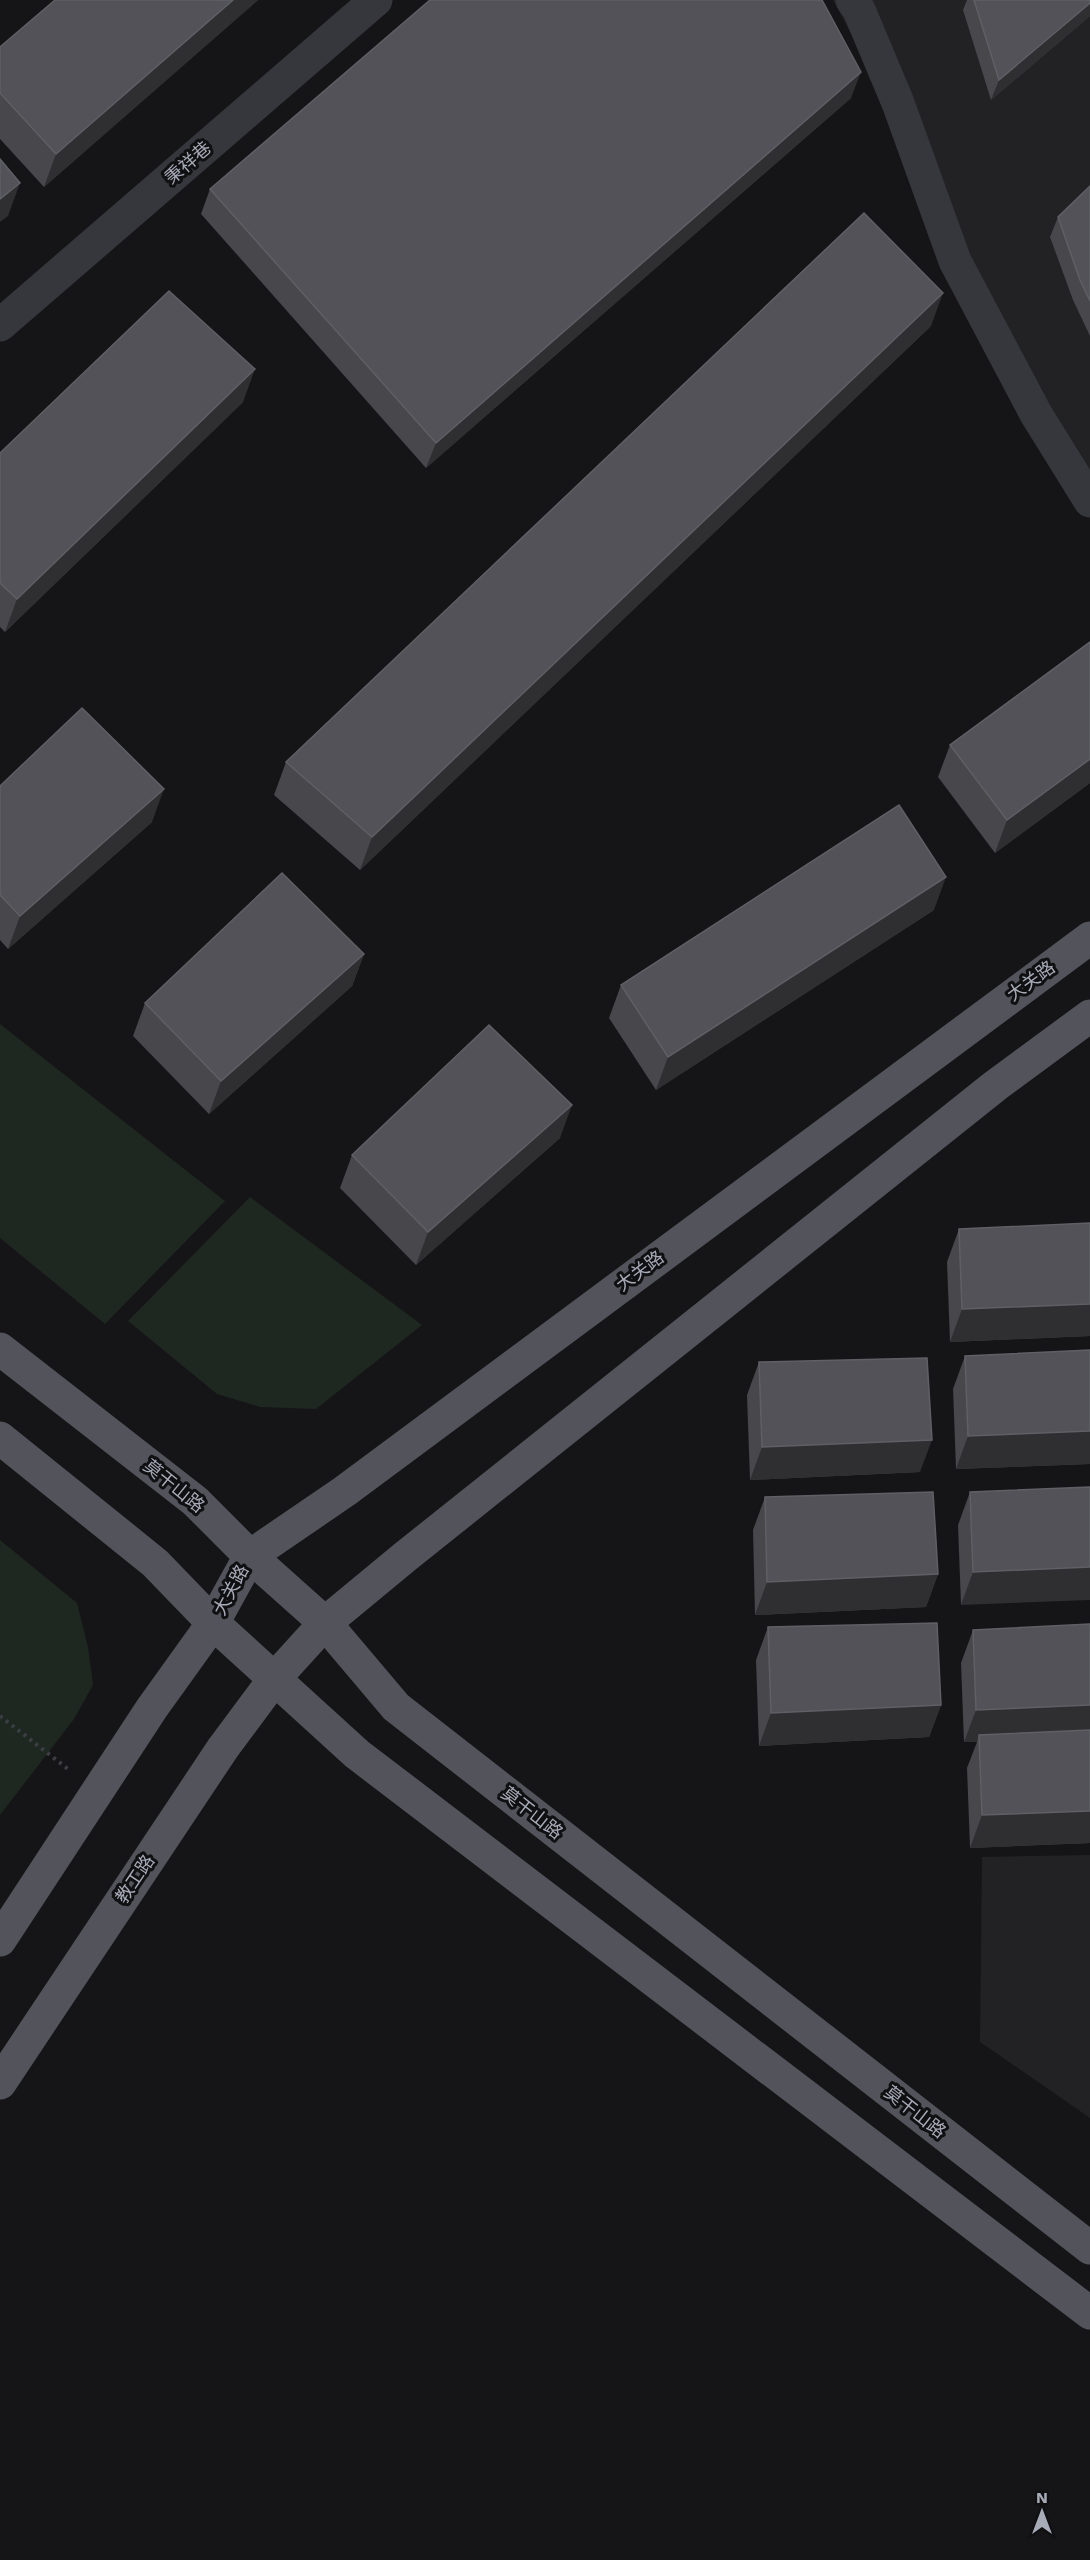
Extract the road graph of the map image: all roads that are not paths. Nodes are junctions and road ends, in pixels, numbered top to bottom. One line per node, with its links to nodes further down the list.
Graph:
1 (376, 0): 3 (street, 秉祥巷)
2 (852, 0): 4 (street)
3 (0, 325)
4 (1090, 501)
5 (1090, 938): 9 (main road, 大关路)
6 (1090, 1016): 11 (main road)
7 (0, 1349): 9 (main road, 莫干山路)
8 (0, 1438): 10 (main road)
9 (249, 1556): 10 (main road, 大关路); 11 (main road, 莫干山路)
10 (213, 1623): 12 (main road); 13 (main road)
11 (325, 1623): 12 (main road); 15 (main road, 莫干山路)
12 (275, 1678): 14 (main road, 教工路); 16 (main road)
13 (0, 1940)
14 (0, 2083)
15 (1090, 2248)
16 (1090, 2313)

